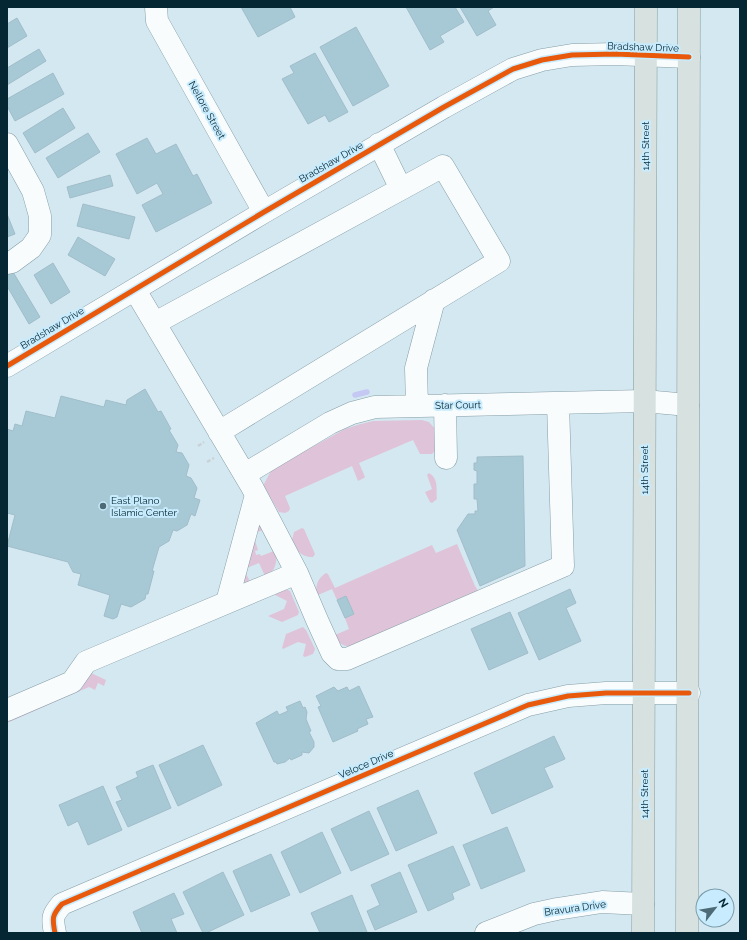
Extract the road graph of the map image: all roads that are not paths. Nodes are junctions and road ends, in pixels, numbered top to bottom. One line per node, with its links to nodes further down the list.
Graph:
1 (156, 7): 9 (street, Nellore Street)
2 (646, 7): 4 (main road, 14th Street)
3 (690, 7): 5 (main road)
4 (646, 56): 5 (street, Bradshaw Drive); 7 (street, Bradshaw Drive); 15 (main road, 14th Street)
5 (689, 57): 18 (main road)
6 (7, 144): 10 (street)
7 (379, 144): 8 (street); 9 (street, Bradshaw Drive)
8 (401, 189): 12 (street); 13 (street)
9 (264, 212): 11 (street, Bradshaw Drive)
10 (7, 263)
11 (135, 290): 13 (street); 14 (street, Bradshaw Drive)
12 (434, 300): 19 (street); 20 (street)
13 (155, 323): 20 (street)
14 (7, 366)
15 (644, 401): 16 (street, Star Court); 18 (street, Star Court); 26 (main road, 14th Street)
16 (558, 403): 17 (street, Star Court); 24 (street)
17 (444, 405): 19 (street, Star Court); 21 (street)
18 (688, 405): 27 (main road)
19 (417, 406): 22 (street, Star Court)
20 (219, 432): 22 (street)
21 (446, 458)
22 (245, 474): 23 (street)
23 (256, 495): 24 (street); 25 (street)
24 (297, 573): 25 (street)
25 (227, 602): 28 (street)
26 (644, 693): 27 (street, Veloce Drive); 29 (main road, 14th Street); 30 (street, Veloce Drive)
27 (689, 693): 33 (main road)
28 (7, 710)
29 (643, 904): 31 (street, Bravura Drive); 32 (main road, 14th Street)
30 (55, 933)
31 (486, 933)
32 (643, 933)
33 (687, 933)

